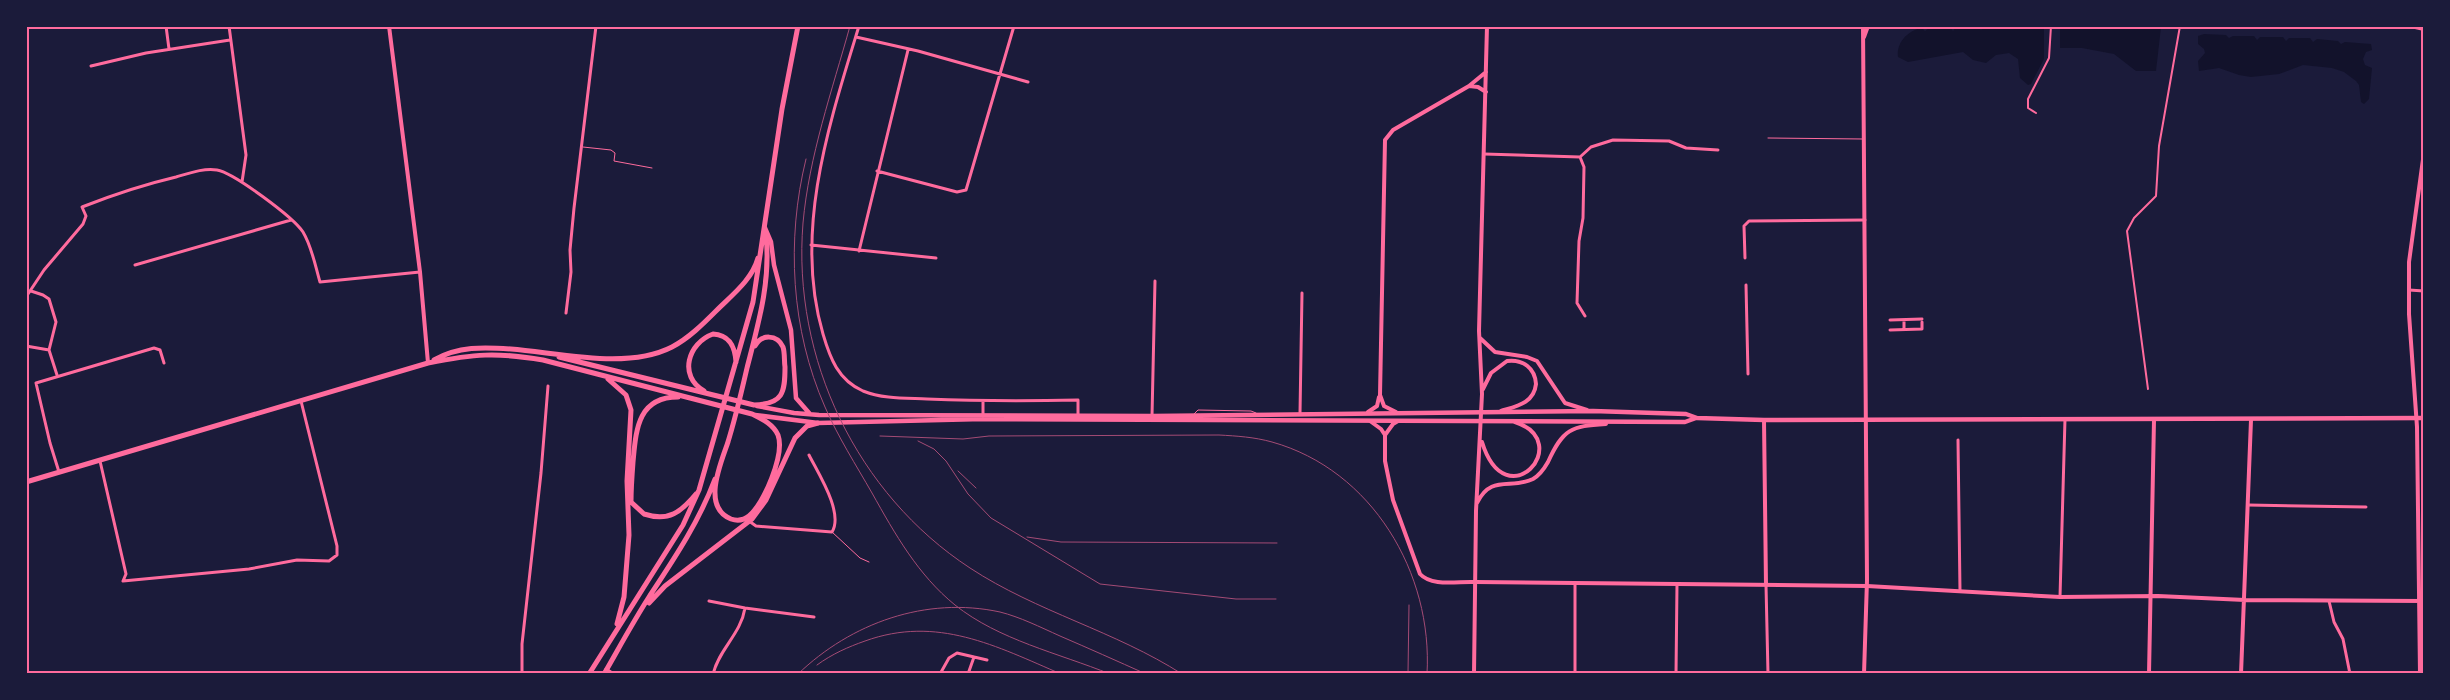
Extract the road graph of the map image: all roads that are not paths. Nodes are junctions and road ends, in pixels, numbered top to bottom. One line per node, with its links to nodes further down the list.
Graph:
1 (166, 26): 18 (street)
2 (229, 26): 16 (street)
3 (389, 26): 45 (main road)
4 (596, 26): 29 (street)
5 (798, 26): 39 (highway)
6 (859, 26): 15 (street)
7 (1014, 26): 22 (street)
8 (1487, 26): 21 (main road)
9 (1864, 26): 17 (main road)
10 (1868, 26): 17 (main road)
11 (2051, 26): 26 (street)
12 (2180, 26): 70 (street)
13 (2410, 26): 14 (main road)
14 (2424, 29)
15 (856, 37): 19 (street); 40 (street)
16 (230, 40): 18 (street); 36 (street)
17 (1863, 40): 28 (main road)
18 (169, 49): 20 (street)
19 (908, 50): 22 (street); 35 (street)
20 (90, 66)
21 (1486, 72): 24 (main road); 25 (main road)
22 (1002, 74): 23 (street); 35 (street)
23 (1028, 82)
24 (1469, 86): 25 (main road); 74 (main road)
25 (1486, 92): 32 (main road)
26 (2036, 113)
27 (1768, 138): 28 (lane)
28 (1864, 139): 38 (main road)
29 (580, 147): 34 (lane); 53 (street)
30 (1718, 150): 33 (street)
31 (2424, 152): 48 (main road)
32 (1484, 154): 33 (street); 59 (main road)
33 (1580, 157): 54 (street)
34 (652, 168)
35 (877, 171): 41 (street)
36 (242, 182): 37 (street); 49 (street)
37 (291, 220): 44 (street); 45 (street)
38 (1864, 220): 43 (street); 97 (main road)
39 (765, 228): 62 (highway); 65 (highway); 71 (highway); 85 (main road)
40 (811, 245): 41 (street); 77 (street)
41 (858, 250): 42 (street)
42 (936, 258)
43 (1745, 258)
44 (135, 265)
45 (420, 272): 64 (main road)
46 (1155, 281): 88 (street)
47 (1746, 285): 67 (street)
48 (2409, 290): 50 (street); 90 (main road)
49 (31, 291): 52 (street); 61 (street)
50 (2424, 291)
51 (1302, 292): 82 (street)
52 (26, 297)
53 (566, 314)
54 (1585, 316)
55 (1890, 320): 56 (street)
56 (1904, 320): 58 (street); 58 (street)
57 (1890, 330): 58 (street)
58 (1904, 330)
59 (1479, 333): 73 (main road); 81 (main road)
60 (26, 346): 61 (street)
61 (48, 350): 68 (street)
62 (544, 353): 64 (highway); 72 (highway)
63 (164, 363): 68 (street)
64 (428, 363): 66 (highway); 76 (highway)
65 (736, 368): 72 (highway); 110 (highway)
66 (598, 374): 75 (highway); 133 (highway)
67 (1748, 374)
68 (57, 375): 108 (street)
69 (548, 386): 137 (street)
70 (2148, 389)
71 (742, 391): 78 (highway); 105 (highway)
72 (709, 394): 78 (highway)
73 (1482, 394): 83 (main road); 103 (main road)
74 (1380, 395): 79 (main road); 80 (main road)
75 (687, 397): 84 (highway); 110 (highway)
76 (301, 401): 107 (highway); 107 (street)
77 (983, 402): 86 (street); 87 (street)
78 (754, 405): 85 (main road)
79 (1368, 412): 80 (main road); 82 (main road)
80 (1396, 412): 83 (main road)
81 (1593, 412): 83 (main road); 89 (main road)
82 (1300, 413): 88 (main road)
83 (1490, 413)
84 (752, 414): 101 (main road); 105 (highway)
85 (811, 415): 86 (main road)
86 (982, 416): 87 (main road)
87 (1078, 416): 88 (main road)
88 (1152, 416)
89 (1697, 418): 96 (main road); 100 (main road)
90 (2416, 418): 91 (main road); 99 (main road); 128 (main road)
91 (2424, 418)
92 (2065, 419): 97 (main road); 98 (main road); 124 (street)
93 (1368, 420): 94 (main road); 101 (main road); 102 (main road)
94 (1402, 420): 95 (main road); 102 (main road)
95 (1490, 420): 100 (main road); 103 (main road)
96 (1764, 420): 97 (main road); 120 (main road)
97 (1866, 420): 121 (main road)
98 (2154, 420): 99 (main road); 123 (main road)
99 (2251, 420): 111 (main road)
100 (1618, 422): 113 (main road)
101 (820, 423): 114 (highway)
102 (1385, 435): 117 (main road)
103 (1481, 440): 113 (main road)
104 (1958, 440): 122 (street)
105 (728, 442): 132 (highway)
106 (809, 455): 115 (street)
107 (100, 460): 108 (highway)
108 (60, 472): 109 (highway)
109 (26, 482)
110 (699, 490): 133 (highway)
111 (2248, 505): 112 (street); 125 (main road)
112 (2366, 507)
113 (1476, 508): 117 (main road)
114 (749, 521): 115 (street); 132 (highway)
115 (832, 532): 116 (lane)
116 (869, 562)
117 (1475, 582): 118 (main road); 143 (main road)
118 (1575, 583): 119 (main road); 144 (street)
119 (1677, 584): 120 (main road); 145 (street)
120 (1766, 585): 121 (main road); 146 (street)
121 (1867, 586): 122 (main road); 147 (main road)
122 (1960, 591): 124 (main road)
123 (2150, 596): 124 (main road); 125 (main road); 148 (main road)
124 (2060, 597)
125 (2244, 600): 127 (main road); 149 (main road)
126 (709, 601): 130 (street)
127 (2329, 601): 128 (main road); 150 (street)
128 (2418, 601): 129 (main road); 151 (main road)
129 (2424, 601)
130 (745, 608): 131 (street); 140 (street)
131 (814, 617)
132 (636, 618): 136 (highway)
133 (614, 634): 138 (highway)
134 (974, 656): 135 (street); 141 (street); 142 (street)
135 (987, 660)
136 (605, 672): 139 (street)
137 (522, 674)
138 (589, 674)
139 (614, 674)
140 (713, 674)
141 (940, 674)
142 (968, 674)
143 (1474, 674)
144 (1575, 674)
145 (1676, 674)
146 (1768, 674)
147 (1864, 674)
148 (2149, 674)
149 (2241, 674)
150 (2350, 674)
151 (2420, 674)

